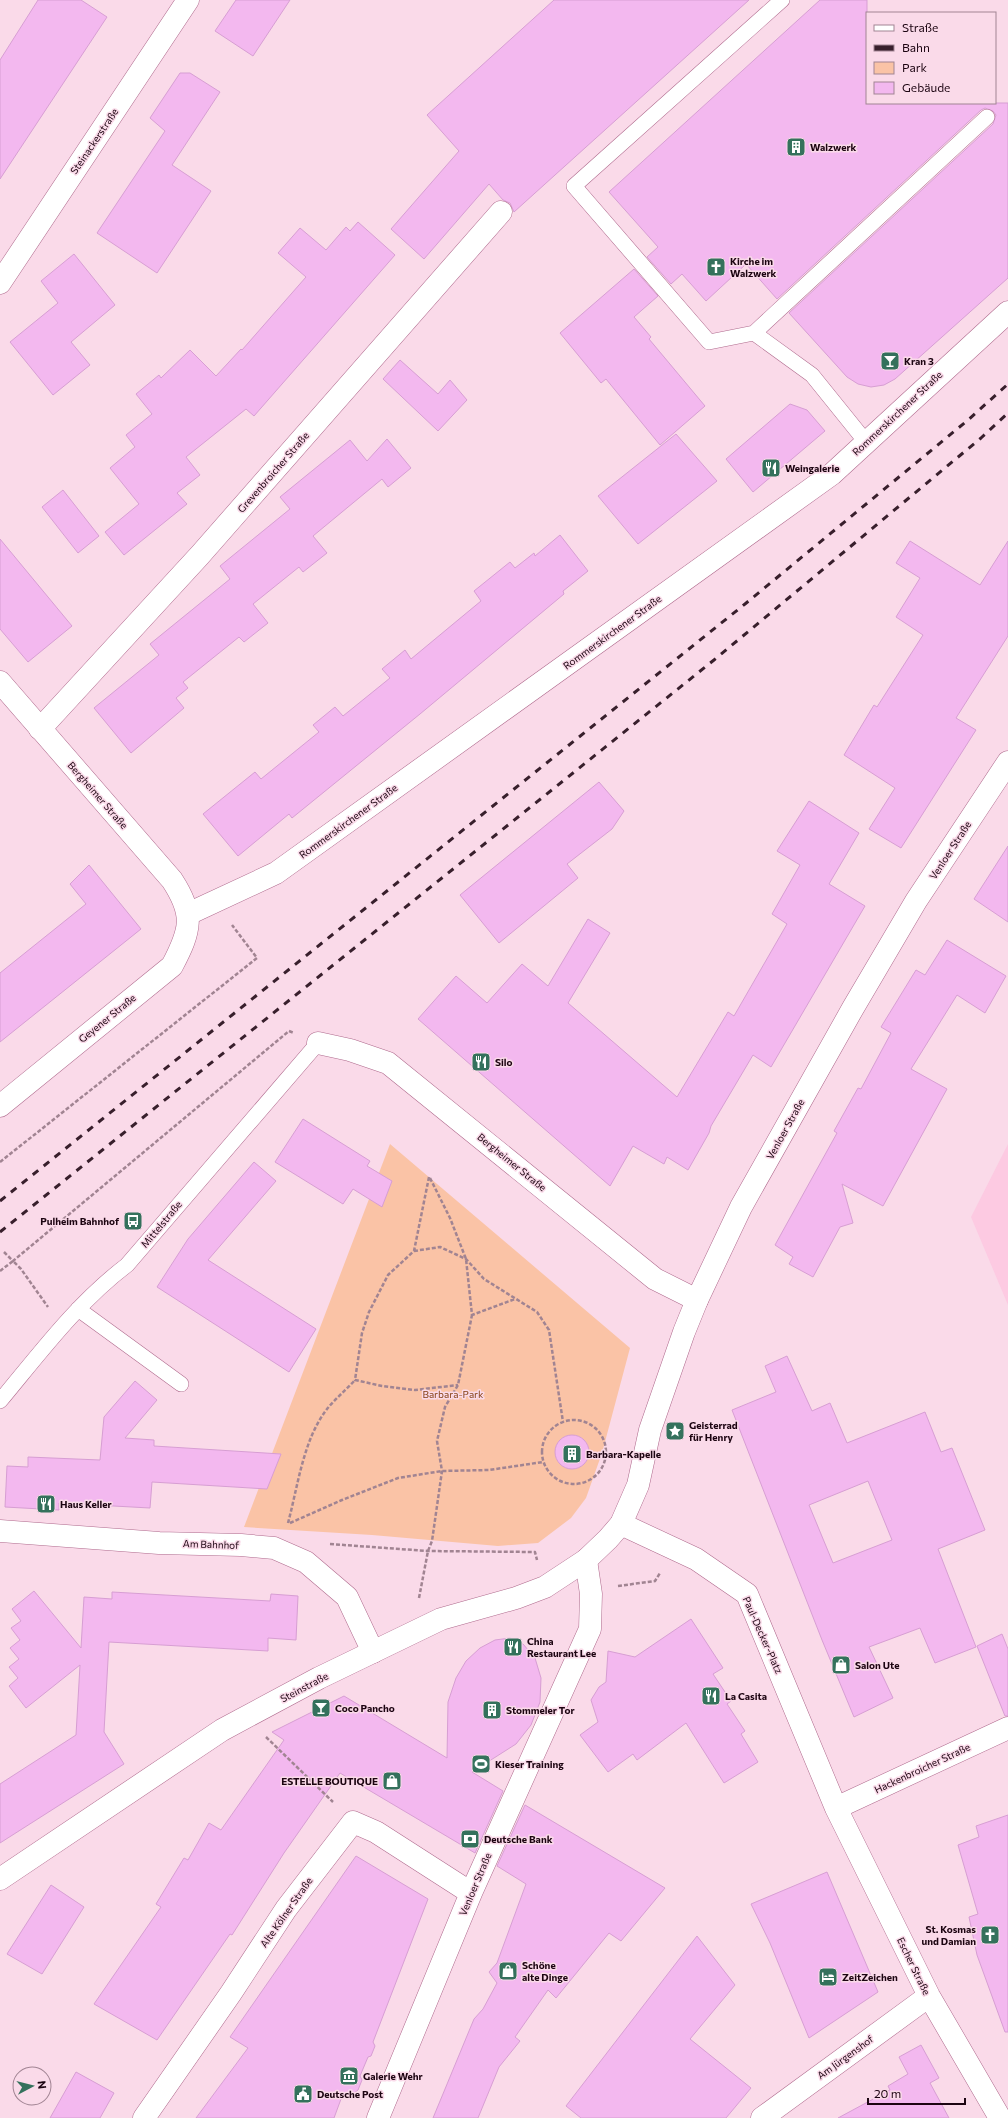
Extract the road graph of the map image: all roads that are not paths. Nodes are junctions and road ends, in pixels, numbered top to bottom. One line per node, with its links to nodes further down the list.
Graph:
1 (188, 0): 5 (street, Steinackerstraße)
2 (782, 0): 7 (lane)
3 (987, 117): 7 (lane)
4 (501, 212): 10 (street, Grevenbroicher Straße)
5 (0, 282)
6 (1008, 312): 8 (street, Rommerskirchener Straße)
7 (754, 333): 8 (lane)
8 (866, 442): 12 (street, Rommerskirchener Straße)
9 (0, 682): 10 (street, Bergheimer Straße)
10 (40, 729): 12 (street, Bergheimer Straße)
11 (1008, 762): 15 (street, Venloer Straße)
12 (188, 914): 14 (street, Geyener Straße)
13 (318, 1043): 15 (street, Bergheimer Straße); 16 (lane, Mittelstraße)
14 (0, 1106)
15 (697, 1300): 19 (street, Venloer Straße)
16 (78, 1309): 17 (lane); 18 (lane, Mittelstraße)
17 (181, 1384)
18 (0, 1401)
19 (621, 1524): 21 (street, Steinstraße); 24 (street, Paul-Decker-Platz)
20 (0, 1531): 22 (street, Am Bahnhof)
21 (586, 1560): 22 (street, Steinstraße); 26 (street, Venloer Straße)
22 (373, 1652): 25 (street, Steinstraße)
23 (1008, 1728): 24 (street, Hackenbroicher Straße)
24 (836, 1808): 27 (street, Escher Straße)
25 (0, 1879)
26 (471, 1893): 28 (street, Alte Kölner Straße); 29 (street, Venloer Straße)
27 (929, 1996): 30 (street, Am Jürgenshof); 31 (street, Escher Straße)
28 (144, 2118)
29 (378, 2118)
30 (762, 2118)
31 (1000, 2118)

